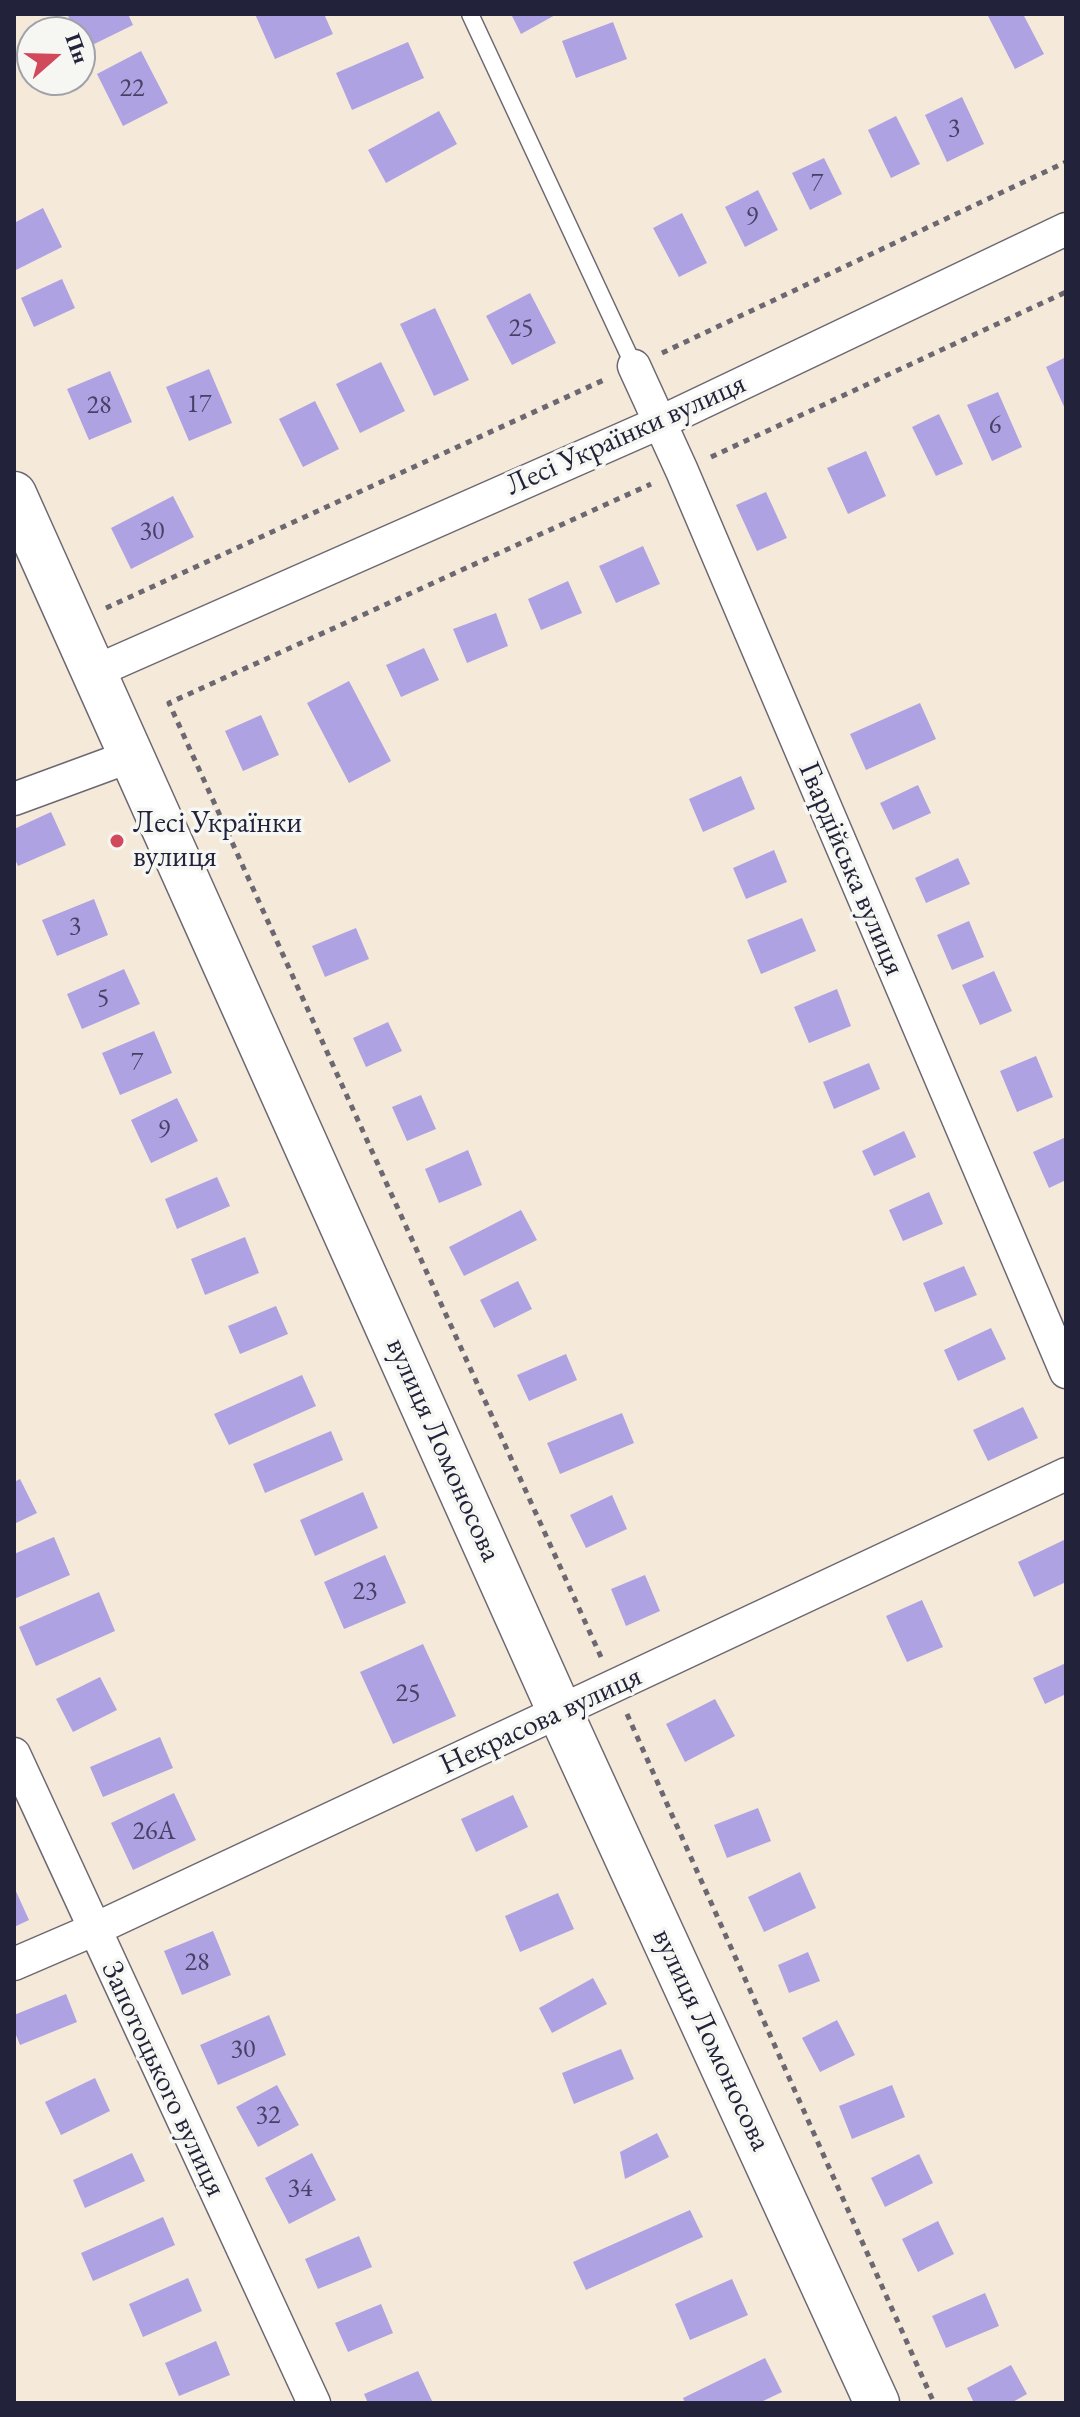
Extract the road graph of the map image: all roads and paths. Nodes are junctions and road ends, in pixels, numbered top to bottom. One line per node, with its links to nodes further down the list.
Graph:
1 (470, 14): 5 (lane)
2 (1066, 162): 5 (path)
3 (1066, 229): 6 (street, Лесі Українки вулиця)
4 (1066, 292): 7 (path)
5 (634, 366): 6 (street, Гвардійська вулиця); 9 (path)
6 (661, 422): 7 (street, Гвардійська вулиця); 10 (street, Лесі Українки вулиця)
7 (682, 471): 13 (street, Гвардійська вулиця); 15 (path)
8 (14, 494): 9 (main road, вулиця Ломоносова)
9 (72, 622): 10 (main road, вулиця Ломоносова)
10 (94, 672): 11 (main road, вулиця Ломоносова)
11 (131, 756): 12 (street); 16 (main road, вулиця Ломоносова)
12 (14, 799)
13 (1066, 1372)
14 (1066, 1474): 15 (street, Некрасова вулиця)
15 (614, 1686): 16 (street, Некрасова вулиця); 22 (path)
16 (560, 1712): 18 (street, Некрасова вулиця); 21 (main road, вулиця Ломоносова)
17 (14, 1754): 18 (street, Запотоцького вулиця)
18 (93, 1930): 19 (street, Некрасова вулиця); 20 (street, Запотоцького вулиця)
19 (14, 1964)
20 (314, 2403)
21 (877, 2403)
22 (934, 2403)

